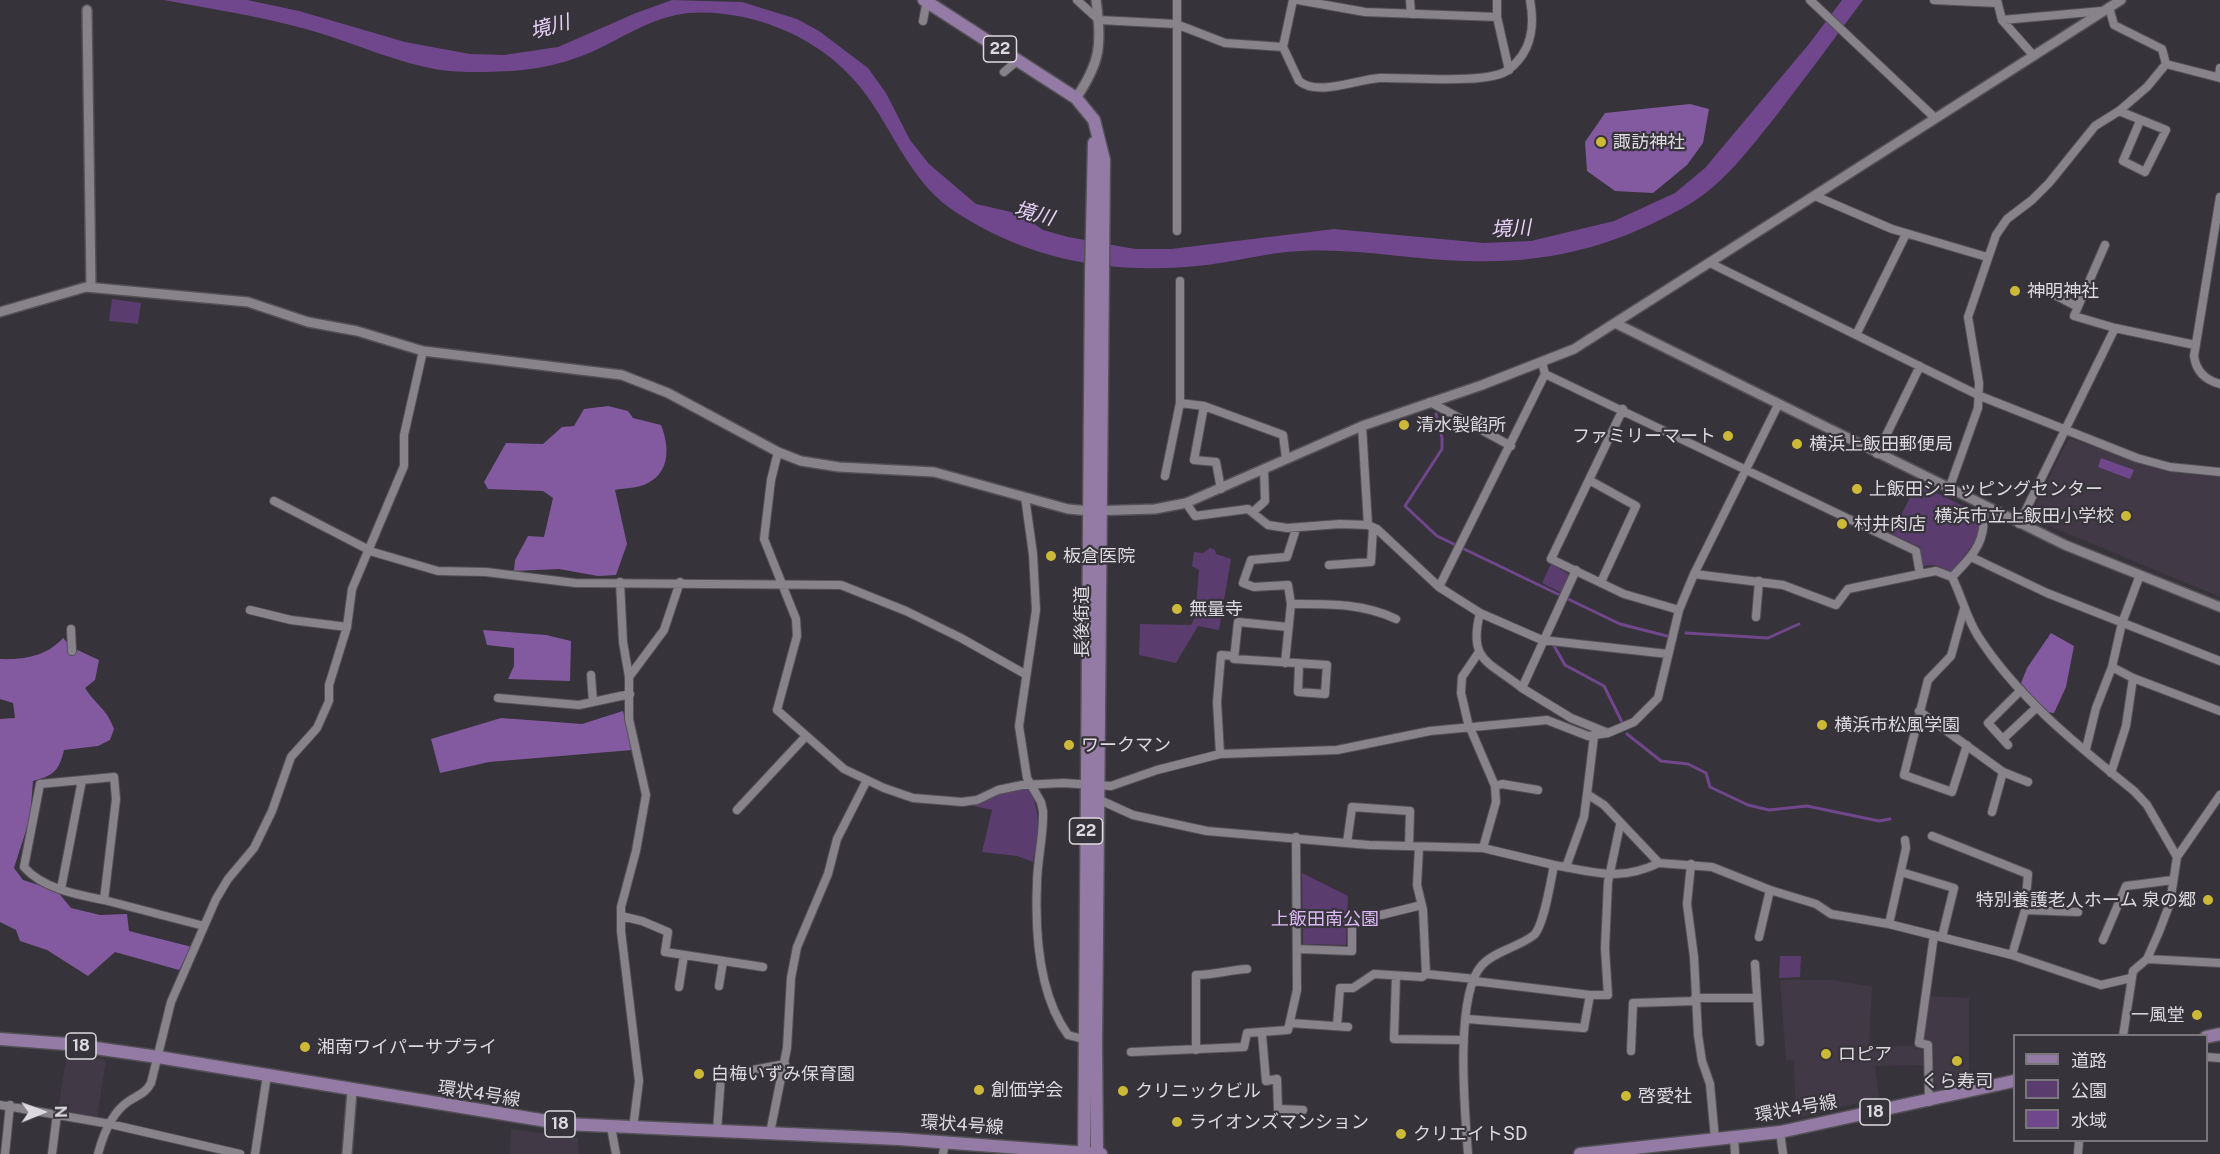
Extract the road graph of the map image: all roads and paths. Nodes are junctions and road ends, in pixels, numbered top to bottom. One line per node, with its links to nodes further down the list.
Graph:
1 (1077, 0): 18 (street)
2 (1096, 0): 18 (street)
3 (1178, 0): 21 (street)
4 (1293, 0): 22 (street)
5 (1298, 0): 16 (street)
6 (1410, 0): 16 (street)
7 (1497, 0): 17 (street)
8 (1530, 0): 27 (street)
9 (1810, 0): 32 (street)
10 (1934, 0): 13 (street)
11 (2121, 0): 15 (street)
12 (926, 1): 20 (street); 24 (main road, 22)
13 (1997, 2): 19 (street)
14 (87, 6): 43 (street)
15 (2105, 9): 19 (street); 23 (street); 25 (street)
16 (1411, 14): 17 (street)
17 (1497, 17): 27 (street)
18 (1099, 20): 21 (street); 30 (street)
19 (2002, 20): 23 (street)
20 (923, 21)
21 (1176, 24): 22 (street); 37 (street)
22 (1283, 47): 27 (street)
23 (2033, 55): 32 (street)
24 (1017, 61): 28 (street); 30 (main road, 22)
25 (2166, 64): 29 (street); 31 (street)
26 (2220, 68): 29 (street)
27 (1509, 70)
28 (1004, 72)
29 (2219, 78)
30 (1076, 98): 36 (main road, 長後街道 / 22)
31 (2118, 111): 33 (street); 40 (street)
32 (1935, 118): 34 (street)
33 (2140, 121): 33 (street)
34 (1815, 196): 38 (street); 41 (street)
35 (2220, 197): 50 (street)
36 (1098, 227): 79 (main road, 長後街道 / 22); 79 (main road, 長後街道 / 22)
37 (1177, 231)
38 (1906, 234): 40 (street); 49 (street)
39 (2105, 245): 45 (street)
40 (1987, 257): 56 (street)
41 (1710, 263): 47 (street); 49 (street)
42 (1180, 280): 58 (street)
43 (91, 287): 46 (street); 51 (street)
44 (2049, 292): 45 (street)
45 (2076, 306): 48 (street)
46 (0, 312)
47 (1617, 324): 52 (street); 59 (street)
48 (2115, 328): 50 (street); 63 (street)
49 (1856, 335): 53 (street)
50 (2195, 345): 55 (street)
51 (423, 351): 65 (street); 84 (street)
52 (1542, 362): 54 (street); 57 (street)
53 (1920, 366): 56 (street); 66 (street)
54 (1545, 374): 61 (street); 64 (street)
55 (2220, 384)
56 (1980, 396): 63 (street); 74 (street)
57 (1430, 402): 62 (street); 64 (street)
58 (1180, 403): 60 (street); 71 (street)
59 (1778, 405): 66 (street); 69 (street)
60 (1204, 406): 67 (street); 73 (street)
61 (1623, 410): 69 (street); 72 (street)
62 (1362, 426): 67 (street); 82 (street)
63 (2065, 429): 70 (street); 81 (street)
64 (1510, 446): 97 (street)
65 (778, 452): 75 (street); 96 (street)
66 (1877, 454): 74 (street)
67 (1286, 458): 68 (street)
68 (1264, 469): 73 (street); 80 (street)
69 (1746, 469): 88 (street); 89 (street)
70 (2220, 472)
71 (1165, 476)
72 (1589, 480): 87 (street); 95 (street)
73 (1221, 489): 77 (street)
74 (1949, 489): 78 (street)
75 (1025, 497): 79 (street); 119 (street)
76 (274, 501): 84 (street)
77 (1186, 503): 79 (street); 80 (street)
78 (1983, 506): 81 (street); 85 (street)
79 (1096, 511): 144 (main road, 長後街道 / 22)
80 (1253, 512): 83 (street)
81 (2019, 524): 90 (street)
82 (1370, 526): 83 (street); 86 (street); 97 (street)
83 (1296, 530): 98 (street)
84 (369, 550): 93 (street); 107 (street)
85 (1971, 557): 91 (street); 106 (street)
86 (1329, 565)
87 (1576, 570): 95 (street); 110 (street)
88 (1694, 574): 92 (street); 102 (street)
89 (1920, 574): 91 (street); 92 (street)
90 (2140, 575): 99 (street); 106 (street)
91 (1952, 577): 100 (street)
92 (1759, 581): 104 (street)
93 (620, 582): 94 (street); 121 (street)
94 (680, 582): 96 (street); 121 (street)
95 (1601, 582): 102 (street)
96 (783, 584): 119 (street); 133 (street)
97 (1439, 587): 103 (street)
98 (1290, 604): 105 (street); 108 (street)
99 (2220, 607)
100 (1964, 609): 124 (street); 129 (street)
101 (250, 610): 107 (street)
102 (1679, 610): 113 (street)
103 (1480, 613): 110 (street); 112 (street)
104 (1756, 617)
105 (1396, 619)
106 (2122, 623): 115 (street); 118 (street)
107 (347, 627): 178 (street)
108 (1288, 627): 114 (street); 116 (street)
109 (71, 629): 111 (street)
110 (1542, 640): 113 (street); 123 (street)
111 (72, 651)
112 (1479, 652): 123 (street); 131 (street)
113 (1668, 654): 132 (street)
114 (1233, 656): 116 (street); 137 (street)
115 (2220, 661)
116 (1285, 663): 117 (street)
117 (1299, 664): 117 (street)
118 (2112, 666): 122 (street); 136 (street)
119 (1025, 674): 143 (street)
120 (591, 675): 127 (street)
121 (629, 677): 125 (street)
122 (2133, 678): 130 (street); 139 (street)
123 (1522, 688): 132 (street)
124 (2021, 690): 128 (street); 128 (street)
125 (630, 694): 127 (street); 175 (street)
126 (498, 698): 127 (street)
127 (593, 702)
128 (2036, 708): 136 (street)
129 (1919, 711): 135 (street); 135 (street)
130 (2220, 711)
131 (1469, 728): 134 (street); 137 (street); 145 (street)
132 (1608, 734): 134 (street)
133 (806, 736): 141 (street); 150 (street)
134 (1594, 736): 147 (street)
135 (1967, 745): 138 (street)
136 (2086, 749): 139 (street)
137 (1220, 754): 144 (street)
138 (2003, 772): 142 (street); 151 (street)
139 (2111, 773): 160 (street)
140 (82, 780): 168 (street); 168 (street); 170 (street)
141 (867, 780): 143 (street); 214 (street)
142 (2028, 782)
143 (1031, 784): 144 (street); 207 (street)
144 (1093, 786): 149 (main road, 長後街道 / 22); 207 (main road, 長後街道 / 22)
145 (1495, 786): 146 (street); 159 (street)
146 (1539, 790)
147 (1587, 794): 152 (street); 164 (street)
148 (2220, 795): 160 (street)
149 (1100, 800): 154 (street); 240 (main road, 長後街道 / 22)
150 (737, 810)
151 (1992, 812)
152 (1620, 825): 161 (street); 166 (street)
153 (1932, 836): 172 (street)
154 (1296, 837): 156 (street); 182 (street)
155 (1905, 840): 165 (street)
156 (1347, 843): 157 (street); 157 (street)
157 (1409, 846): 158 (street)
158 (1419, 848): 159 (street); 171 (street)
159 (1483, 848): 163 (street)
160 (2177, 857): 167 (street)
161 (1659, 863): 162 (street); 166 (street)
162 (1691, 864): 169 (street); 199 (street)
163 (1554, 865): 164 (street); 194 (street)
164 (1566, 867): 166 (street)
165 (1901, 872): 177 (street); 179 (street)
166 (1611, 876): 197 (street)
167 (2173, 880): 181 (street); 185 (street)
168 (61, 889): 170 (street)
169 (1770, 890): 177 (street); 180 (street)
170 (104, 900): 178 (street)
171 (1422, 905): 174 (street); 191 (street)
172 (2025, 910): 173 (street); 184 (street)
173 (2078, 912)
174 (1381, 915)
175 (621, 916): 183 (street); 225 (street)
176 (1352, 921): 182 (street)
177 (1889, 924): 179 (street)
178 (204, 926): 213 (street)
179 (1938, 936): 184 (street); 218 (street)
180 (1759, 937)
181 (2103, 940)
182 (1298, 949): 201 (street)
183 (684, 955): 186 (street); 196 (street)
184 (2012, 956): 193 (street)
185 (2147, 959): 187 (street); 193 (street)
186 (723, 961): 189 (street); 195 (street)
187 (2220, 963)
188 (1755, 964): 198 (street)
189 (763, 967)
190 (1246, 969): 210 (street)
191 (1426, 974): 192 (street); 194 (street)
192 (1396, 976): 202 (street); 208 (street)
193 (2131, 978): 205 (street)
194 (1474, 980): 197 (street); 200 (street)
195 (719, 986)
196 (679, 987)
197 (1590, 995): 200 (street)
198 (1756, 998): 199 (street); 209 (street)
199 (1695, 999): 211 (street); 230 (street)
200 (1467, 1018): 208 (street)
201 (1290, 1023): 202 (street); 204 (street)
202 (1337, 1026): 203 (street)
203 (1348, 1027)
204 (1262, 1034): 210 (street); 221 (street)
205 (2123, 1034)
206 (0, 1039): 213 (main road, 環状4号線 / 18)
207 (1083, 1039): 232 (main road, 長後街道 / 22)
208 (1464, 1040): 241 (street)
209 (1760, 1042)
210 (1196, 1050): 212 (street)
211 (1631, 1051)
212 (1131, 1052)
213 (158, 1058): 215 (main road, 環状4号線 / 18); 223 (street)
214 (785, 1064): 226 (street); 228 (street)
215 (267, 1075): 217 (main road, 環状4号線 / 18); 237 (street)
216 (2013, 1081): 218 (main road, 環状4号線 / 18)
217 (352, 1091): 224 (main road, 環状4号線 / 18); 238 (street)
218 (1929, 1101): 227 (main road, 環状4号線 / 18)
219 (10, 1105): 220 (street); 222 (street); 233 (street)
220 (0, 1106)
221 (1303, 1110)
222 (57, 1114): 223 (street); 234 (street)
223 (110, 1124): 235 (street); 236 (street)
224 (610, 1127): 225 (main road, 環状4号線 / 18); 239 (street)
225 (633, 1128): 226 (main road, 環状4号線 / 18)
226 (717, 1131): 228 (main road, 環状4号線 / 18)
227 (1780, 1132): 229 (main road, 環状4号線 / 18); 244 (street)
228 (770, 1133): 231 (main road, 環状4号線 / 18)
229 (1734, 1137): 230 (main road, 環状4号線 / 18); 243 (street)
230 (1715, 1139): 242 (main road, 環状4号線 / 18)
231 (944, 1148): 232 (main road, 環状4号線 / 18)
232 (1084, 1153): 240 (main road, 環状4号線 / 18)
233 (5, 1154)
234 (52, 1154)
235 (98, 1154)
236 (240, 1154)
237 (255, 1154)
238 (347, 1154)
239 (616, 1154)
240 (1098, 1154)
241 (1468, 1154)
242 (1580, 1154)
243 (1735, 1154)
244 (1783, 1154)

